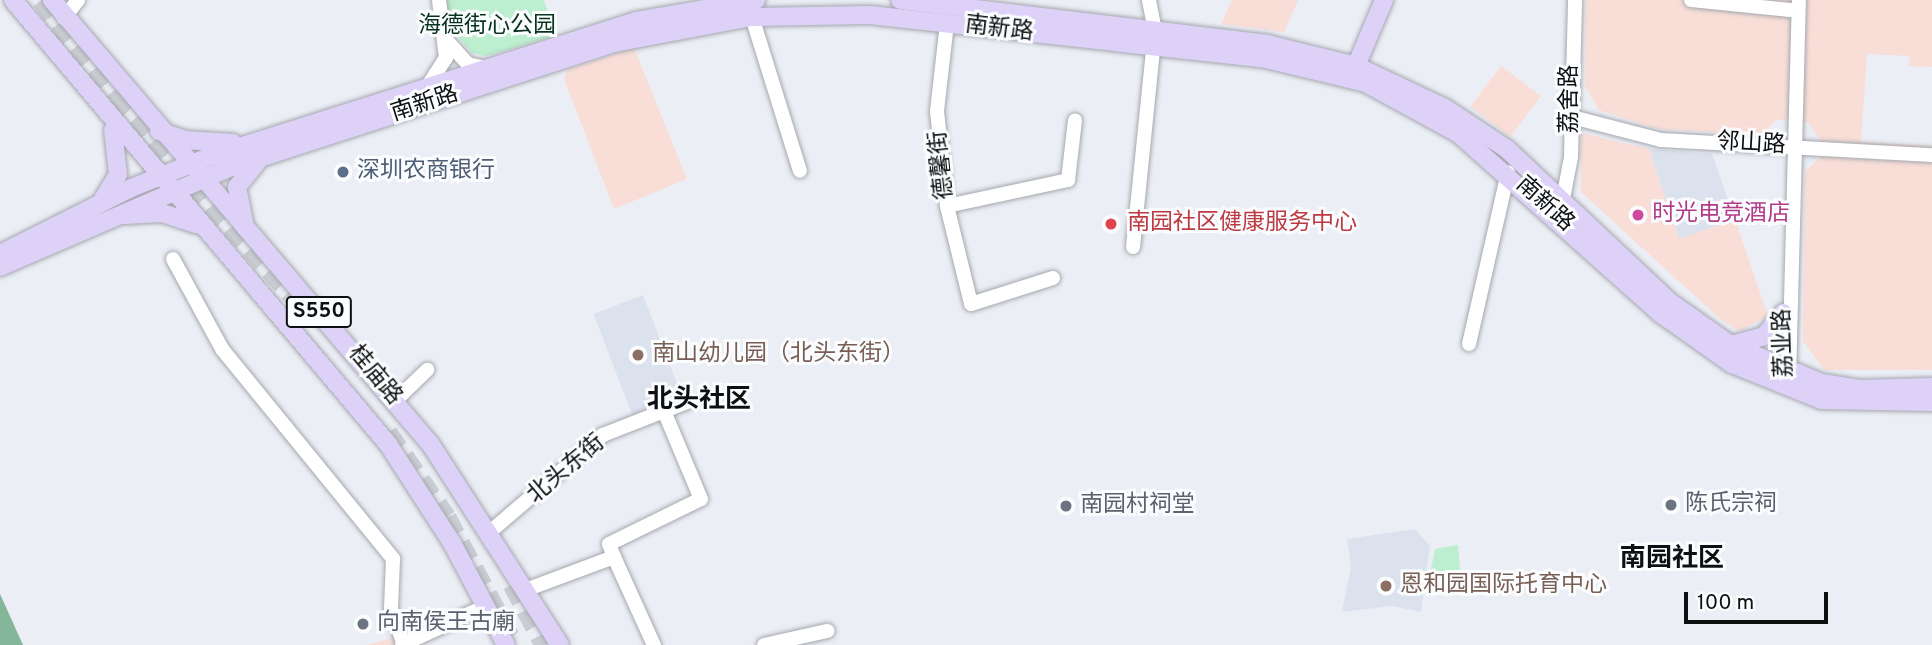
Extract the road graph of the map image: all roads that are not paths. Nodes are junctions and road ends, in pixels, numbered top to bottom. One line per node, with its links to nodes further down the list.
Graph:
1 (13, 0): 20 (main road, 桂庙路 / S550)
2 (51, 0): 12 (main road, 桂庙路 / S550)
3 (78, 0): 12 (street)
4 (439, 0): 15 (street)
5 (900, 0): 14 (main road, 南新路)
6 (1149, 0): 14 (street)
7 (1384, 0): 16 (main road)
8 (1576, 0): 19 (street, 荔舍路)
9 (1691, 0): 10 (street)
10 (1793, 3): 23 (street, 荔业路)
11 (754, 8): 13 (main road, 南新路); 17 (main road, 南新路); 24 (main road, 南新路); 27 (street)
12 (64, 18): 22 (main road, 桂庙路 / S550)
13 (947, 23): 14 (main road, 南新路); 32 (street, 德馨街)
14 (1154, 39): 16 (main road, 南新路); 28 (main road, 南新路); 36 (street)
15 (448, 42): 17 (street); 18 (street)
16 (1356, 66): 31 (main road, 南新路)
17 (484, 68): 18 (main road, 南新路)
18 (426, 87): 24 (main road, 南新路)
19 (1572, 117): 23 (street, 邻山路); 31 (street, 荔舍路)
20 (106, 118): 30 (main road, 桂庙路 / S550); 33 (main road)
21 (1075, 120): 32 (street)
22 (154, 127): 24 (main road); 26 (main road, 桂庙路 / S550)
23 (1791, 147): 25 (street, 邻山路); 42 (street, 荔业路); 46 (street, 荔业路)
24 (264, 148): 26 (main road, 南新路); 29 (main road, 南新路); 35 (main road)
25 (1932, 155)
26 (187, 166): 29 (main road, 桂庙路 / S550); 30 (main road, 南新路)
27 (800, 171)
28 (1508, 172): 41 (main road, 南新路); 43 (street)
29 (199, 180): 30 (main road, 南新路); 35 (main road, 桂庙路 / S550)
30 (164, 184): 33 (main road, 南新路); 34 (main road, 桂庙路 / S550)
31 (1563, 199): 41 (main road, 南新路)
32 (947, 206): 40 (street, 德馨街)
33 (103, 211): 34 (main road); 37 (main road, 南新路); 39 (main road, 南新路)
34 (207, 233): 55 (main road, 桂庙路 / S550)
35 (252, 239): 48 (main road, 桂庙路 / S550)
36 (1133, 247)
37 (0, 254)
38 (173, 259): 57 (street)
39 (0, 267)
40 (1054, 278)
41 (1666, 308): 44 (main road, 南新路); 46 (main road, 南新路)
42 (1783, 313): 44 (main road); 46 (street, 荔业路)
43 (1469, 344)
44 (1731, 345): 46 (main road, 南新路)
45 (427, 370): 48 (street)
46 (1785, 378): 47 (main road, 南新路); 50 (main road, 南新路)
47 (1932, 387)
48 (395, 401): 52 (main road, 桂庙路 / S550)
49 (687, 402): 51 (street, 北头东街)
50 (1932, 402)
51 (664, 411): 52 (street, 北头东街); 53 (street)
52 (491, 531): 54 (main road, 桂庙路 / S550)
53 (614, 557): 54 (street); 60 (street)
54 (528, 589): 59 (main road, 桂庙路 / S550)
55 (486, 606): 57 (street); 58 (main road, 桂庙路 / S550)
56 (827, 631): 61 (street)
57 (403, 645)
58 (506, 645)
59 (559, 645)
60 (654, 645)
61 (764, 645)

